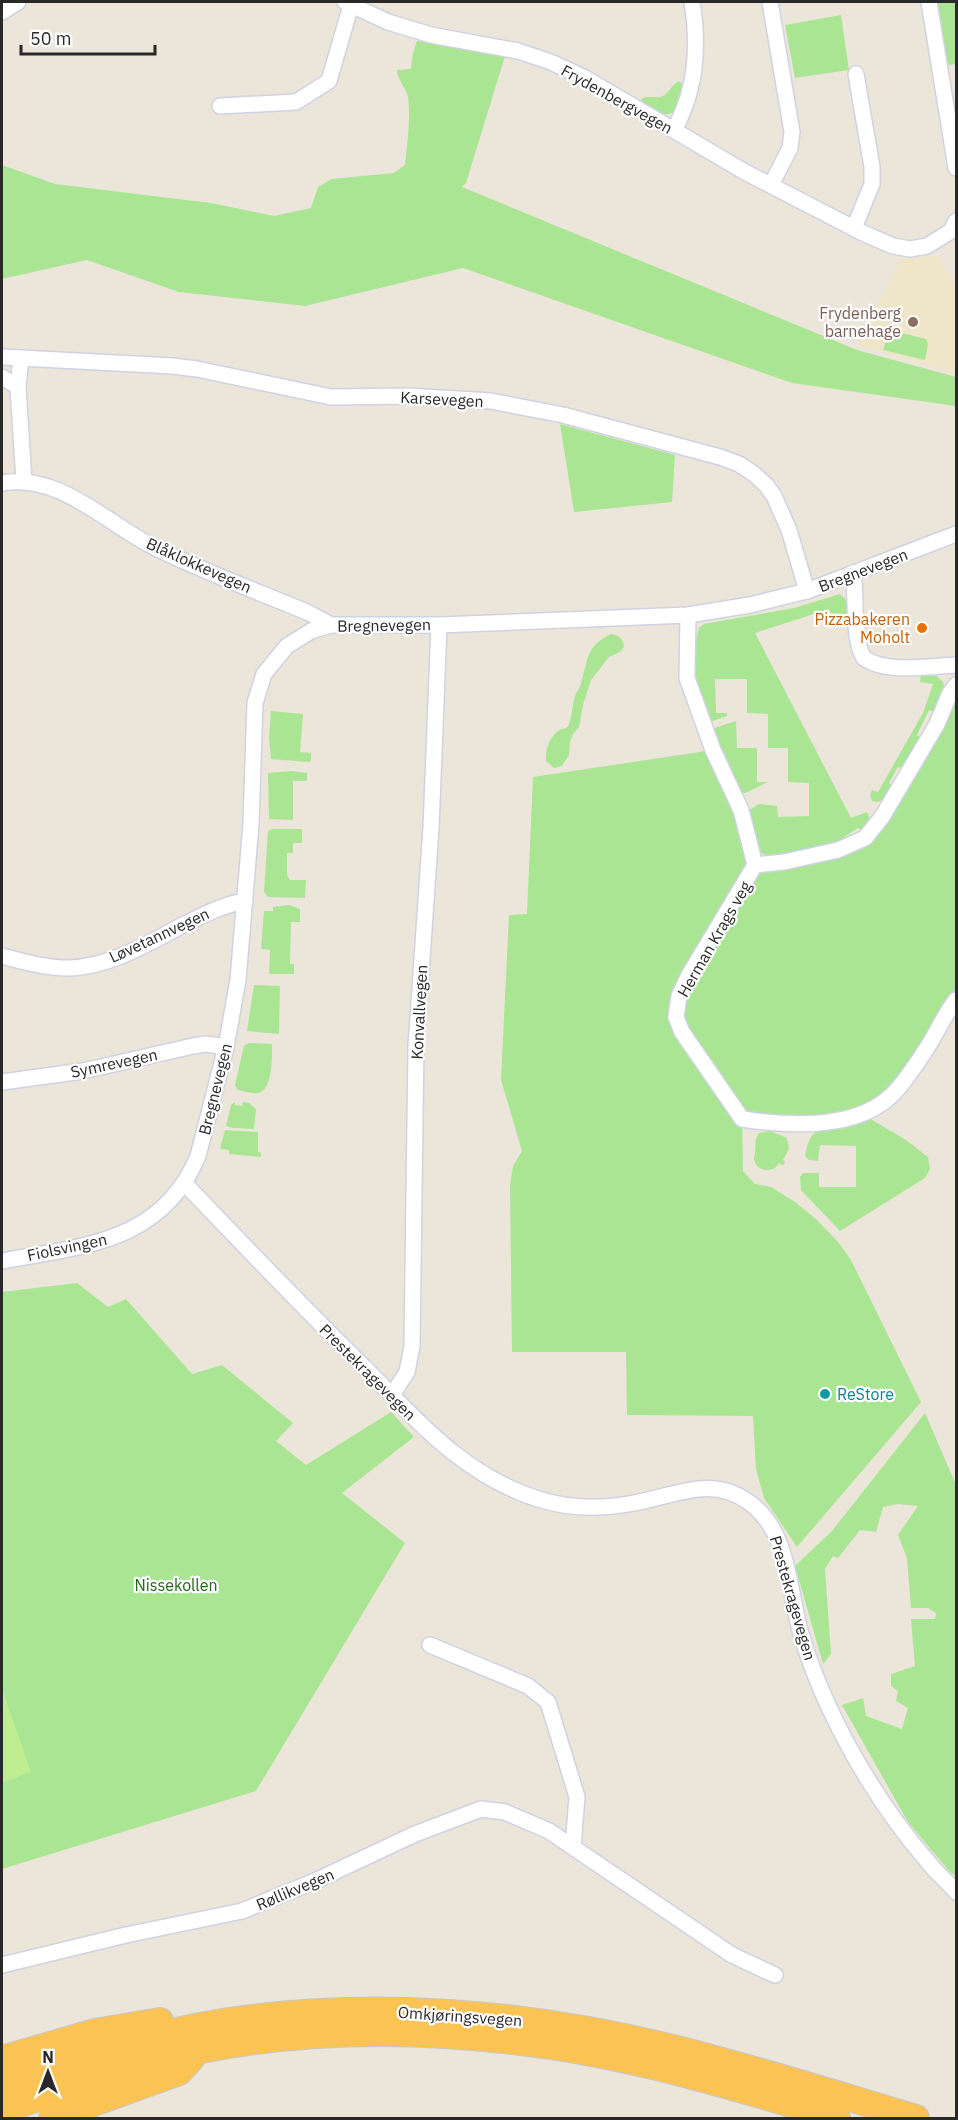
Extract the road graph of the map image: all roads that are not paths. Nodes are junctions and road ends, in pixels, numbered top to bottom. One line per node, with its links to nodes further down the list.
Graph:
1 (18, 2): 6 (street)
2 (692, 2): 9 (street)
3 (770, 2): 11 (street)
4 (929, 2): 10 (street)
5 (348, 3): 8 (street, Frydenbergvegen); 9 (street, Frydenbergvegen)
6 (2, 12)
7 (856, 74): 13 (street)
8 (220, 106)
9 (674, 130): 11 (street, Frydenbergvegen)
10 (957, 168)
11 (771, 185): 13 (street, Frydenbergvegen)
12 (957, 220): 13 (street, Frydenbergvegen)
13 (854, 228)
14 (2, 357): 15 (street, Karsevegen)
15 (21, 358): 17 (street); 22 (street, Karsevegen)
16 (2, 376): 17 (street)
17 (18, 387): 18 (street)
18 (24, 481): 19 (street, Blåklokkevegen); 24 (street, Blåklokkevegen)
19 (2, 483)
20 (957, 534): 21 (street, Bregnevegen)
21 (853, 573): 22 (street, Bregnevegen); 26 (street)
22 (807, 591): 23 (street, Bregnevegen)
23 (688, 615): 25 (street, Bregnevegen); 28 (street, Herman Krags veg)
24 (331, 625): 25 (street, Bregnevegen); 29 (street, Bregnevegen)
25 (439, 625): 36 (street, Konvallvegen)
26 (957, 665)
27 (957, 685): 28 (street, Herman Krags veg)
28 (755, 865): 31 (street, Herman Krags veg)
29 (245, 902): 30 (street, Løvetannvegen); 32 (street, Bregnevegen)
30 (2, 956)
31 (957, 1000)
32 (226, 1047): 33 (street, Symrevegen); 34 (street, Bregnevegen)
33 (2, 1082)
34 (185, 1184): 35 (street, Fiolsvingen); 36 (street, Prestekragevegen)
35 (2, 1261)
36 (392, 1395): 39 (street, Prestekragevegen)
37 (430, 1645): 38 (street)
38 (573, 1846): 40 (street, Røllikvegen); 41 (street, Røllikvegen)
39 (955, 1889)
40 (2, 1965)
41 (775, 1975)
42 (198, 2039): 43 (highway); 44 (highway, Omkjøringsvegen); 45 (highway, Omkjøringsvegen); 46 (highway); 47 (highway, Omkjøringsvegen); 48 (highway, Omkjøringsvegen)
43 (2, 2059)
44 (2, 2086)
45 (2, 2111)
46 (52, 2118)
47 (837, 2118)
48 (916, 2118)

